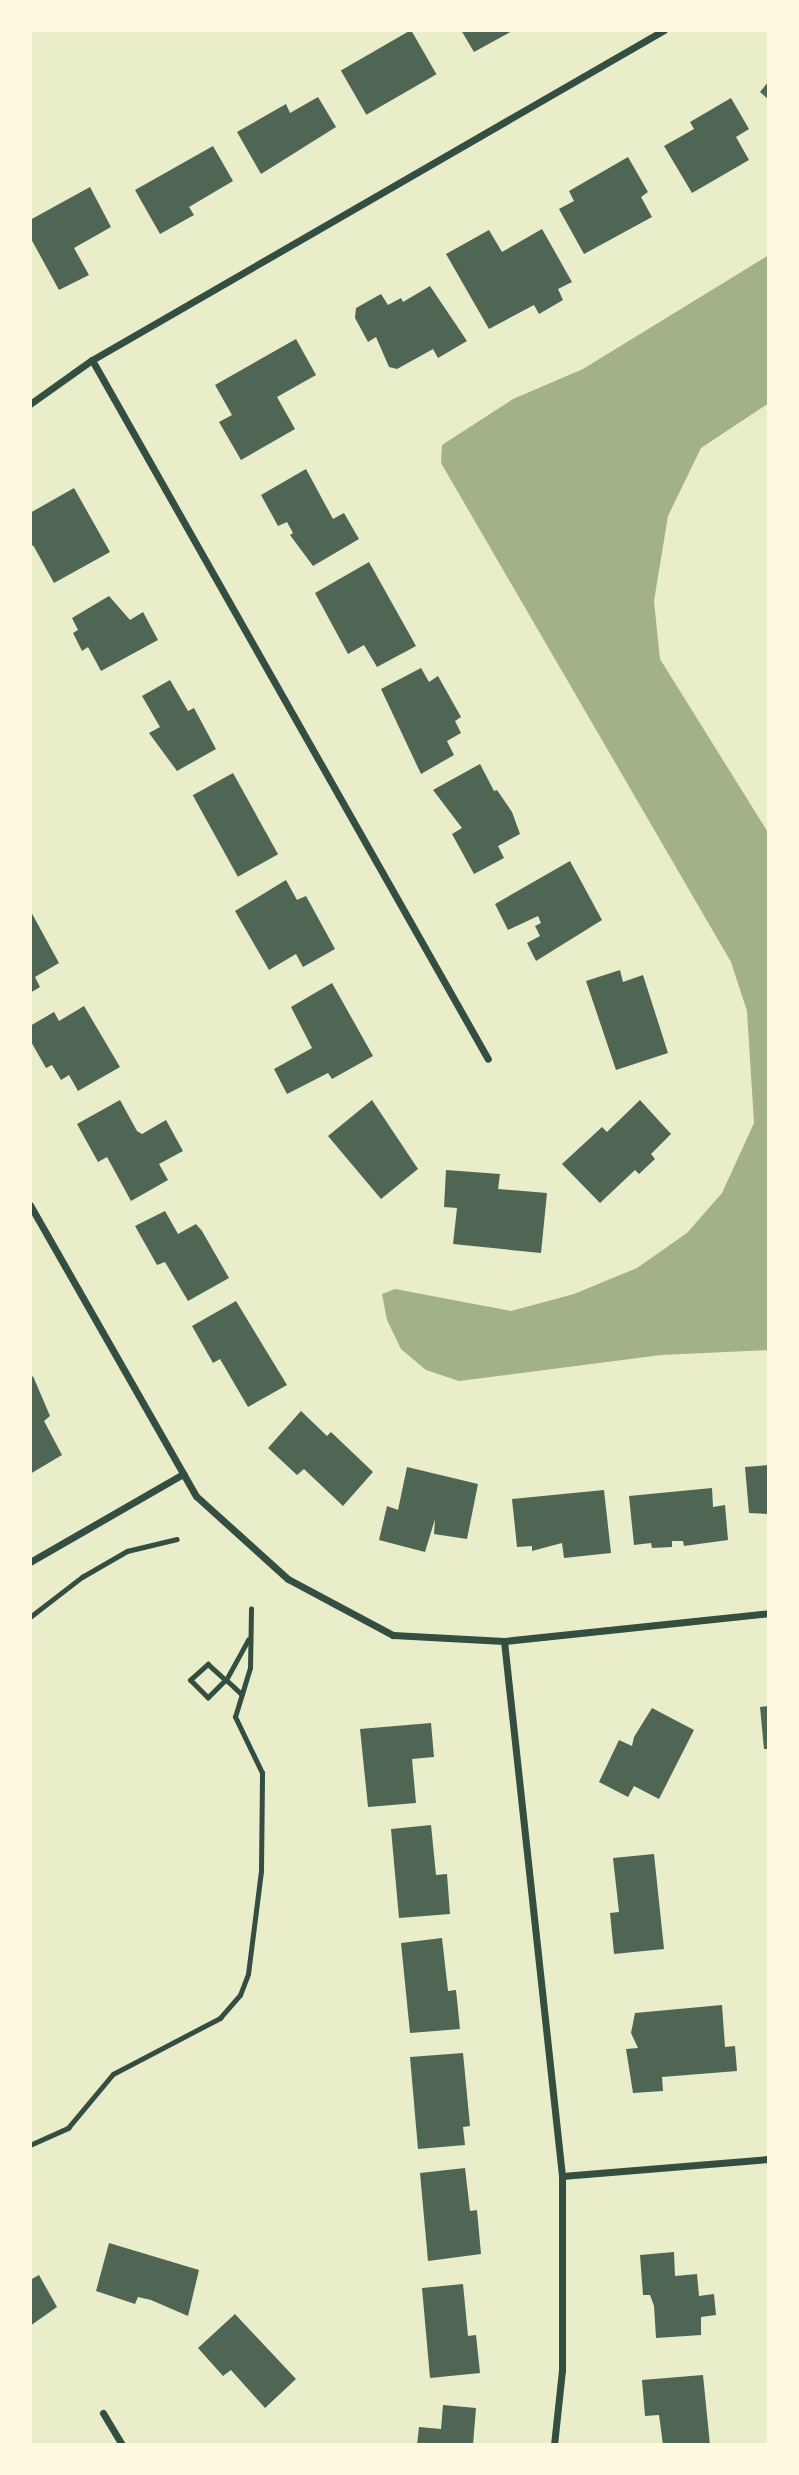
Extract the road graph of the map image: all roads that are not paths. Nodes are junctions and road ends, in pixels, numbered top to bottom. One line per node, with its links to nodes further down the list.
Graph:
1 (664, 30): 2 (street)
2 (92, 360): 3 (street); 4 (street)
3 (30, 404)
4 (488, 1059)
5 (30, 1205): 6 (street)
6 (183, 1474): 7 (street); 9 (street)
7 (30, 1562)
8 (769, 1613): 9 (street)
9 (504, 1642): 11 (street)
10 (769, 2159): 11 (street)
11 (562, 2176): 14 (street)
12 (103, 2413): 13 (street)
13 (122, 2445)
14 (554, 2445)

